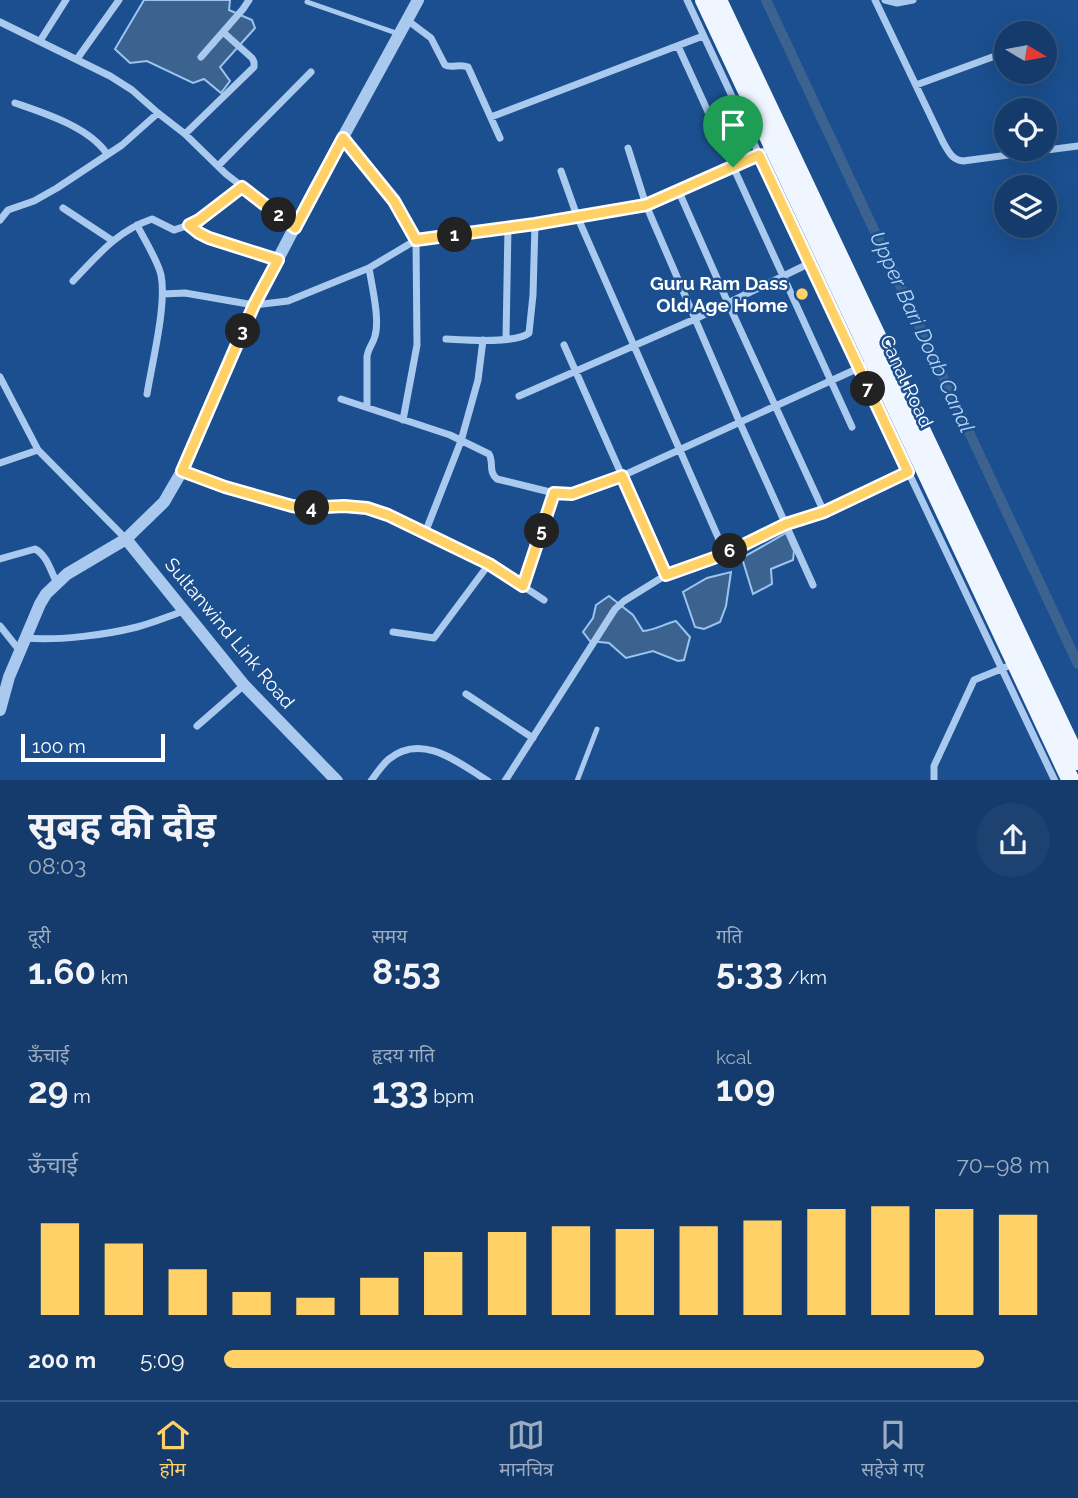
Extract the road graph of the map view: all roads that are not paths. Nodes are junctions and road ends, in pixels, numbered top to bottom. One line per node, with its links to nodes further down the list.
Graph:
1 (66, 0): 17 (street)
2 (119, 0): 21 (street)
3 (248, 0): 14 (street)
4 (418, 0): 12 (street)
5 (687, 0): 16 (street)
6 (704, 0): 32 (main road, Canal Road)
7 (718, 0): 108 (main road, Canal Road)
8 (875, 0): 23 (street)
9 (885, 0): 10 (street)
10 (913, 0)
11 (307, 2): 15 (lane)
12 (407, 20): 15 (street); 26 (street)
13 (0, 22): 17 (street)
14 (223, 32): 20 (street); 27 (street)
15 (400, 34): 28 (street)
16 (703, 36): 18 (street); 32 (street)
17 (40, 41): 21 (street)
18 (678, 46): 26 (street); 35 (street)
19 (994, 56): 23 (street)
20 (201, 57)
21 (77, 60): 25 (street)
22 (311, 72): 34 (street)
23 (916, 85): 30 (street)
24 (15, 103): 33 (street)
25 (158, 113): 27 (street); 33 (street)
26 (491, 117): 29 (street)
27 (185, 134): 34 (street)
28 (343, 138): 47 (street); 48 (street)
29 (500, 138)
30 (1078, 146)
31 (628, 148): 39 (street)
32 (766, 151): 35 (street); 51 (street); 64 (main road, Canal Road)
33 (107, 154): 42 (street)
34 (218, 166): 37 (street)
35 (733, 167): 38 (street); 53 (street)
36 (561, 171): 41 (street)
37 (242, 187): 45 (street); 47 (street)
38 (679, 192): 39 (street); 56 (street)
39 (646, 205): 41 (street); 58 (street)
40 (63, 208): 49 (street)
41 (577, 216): 43 (street); 63 (street)
42 (0, 220)
43 (535, 224): 46 (street); 60 (street)
44 (138, 225): 45 (street); 49 (street); 55 (street)
45 (189, 225): 50 (street)
46 (508, 227): 48 (street); 60 (street)
47 (295, 228): 50 (street)
48 (416, 240): 52 (street); 73 (street)
49 (113, 241): 54 (street)
50 (278, 260): 57 (street)
51 (810, 263): 53 (street); 64 (street)
52 (369, 268): 57 (street); 71 (street)
53 (783, 276): 56 (street); 67 (street)
54 (73, 281)
55 (163, 294): 57 (street); 68 (street)
56 (728, 303): 58 (street); 72 (street)
57 (254, 305): 80 (street)
58 (695, 319): 63 (street); 74 (street)
59 (446, 339): 61 (street)
60 (506, 339): 61 (street)
61 (483, 340): 76 (street)
62 (564, 345): 65 (street)
63 (633, 345): 65 (street); 78 (street)
64 (866, 365): 67 (street); 81 (street); 100 (main road, Canal Road)
65 (576, 371): 69 (street); 82 (street)
66 (0, 377): 77 (street)
67 (831, 381): 72 (street); 75 (street)
68 (146, 394)
69 (519, 396)
70 (341, 399): 71 (street)
71 (367, 407): 73 (street)
72 (775, 407): 74 (street); 84 (street)
73 (403, 420): 76 (street)
74 (740, 422): 78 (street); 85 (street)
75 (852, 427)
76 (461, 440): 83 (street); 86 (street)
77 (38, 450): 79 (street); 87 (street)
78 (679, 450): 82 (street); 88 (street)
79 (0, 463)
80 (182, 471): 86 (street); 87 (street)
81 (908, 472): 84 (street); 100 (street)
82 (622, 476): 83 (street); 91 (street)
83 (554, 493): 94 (street)
84 (824, 512): 85 (street)
85 (786, 524): 88 (street); 93 (street)
86 (425, 533): 90 (street)
87 (126, 539): 92 (street); 96 (street, Sultanwind Link Road)
88 (725, 554): 91 (street)
89 (0, 559): 92 (street)
90 (489, 564): 94 (street); 98 (street)
91 (666, 575): 107 (street)
92 (57, 583): 99 (street)
93 (813, 585)
94 (523, 586): 95 (street)
95 (544, 600)
96 (184, 611): 99 (street); 101 (street, Sultanwind Link Road)
97 (0, 625): 99 (street)
98 (393, 632)
99 (23, 644): 102 (street)
100 (1009, 666): 114 (street); 115 (street); 116 (main road, Canal Road)
101 (244, 685): 105 (street); 109 (street, Sultanwind Link Road)
102 (3, 690): 104 (street)
103 (466, 694): 107 (street)
104 (0, 710)
105 (197, 726)
106 (597, 729): 113 (lane)
107 (533, 738): 112 (street)
108 (1078, 761)
109 (337, 780)
110 (371, 780): 111 (street)
111 (488, 780)
112 (505, 780)
113 (578, 780)
114 (934, 780)
115 (1055, 780)
116 (1071, 780)

